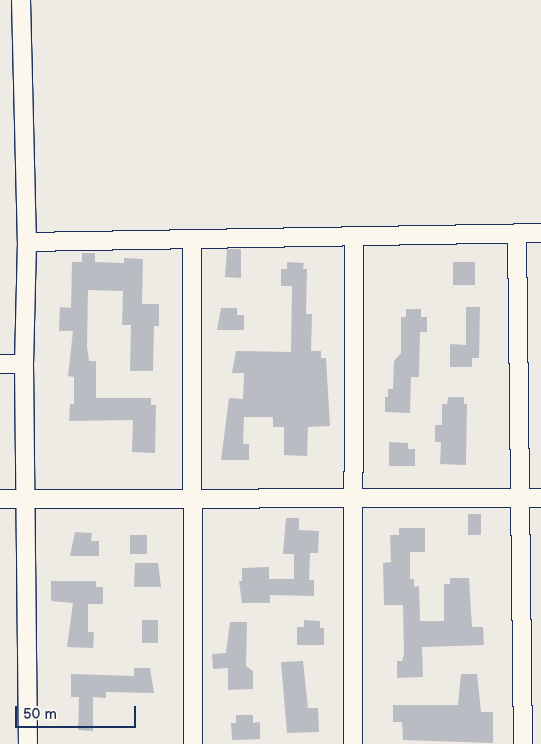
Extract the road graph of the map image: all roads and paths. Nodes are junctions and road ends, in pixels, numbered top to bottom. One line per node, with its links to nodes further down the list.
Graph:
1 (21, 0): 6 (street)
2 (541, 233): 3 (street)
3 (517, 234): 4 (street); 12 (street)
4 (354, 237): 5 (street); 11 (street)
5 (192, 240): 6 (street); 10 (street)
6 (27, 242): 8 (street)
7 (0, 364): 8 (street)
8 (24, 364): 9 (street)
9 (27, 498): 10 (street); 14 (street); 15 (street)
10 (192, 498): 11 (street); 16 (street)
11 (353, 498): 12 (street); 17 (street)
12 (520, 498): 13 (street); 18 (street)
13 (541, 498)
14 (0, 499)
15 (28, 744)
16 (193, 744)
17 (353, 744)
18 (523, 744)

